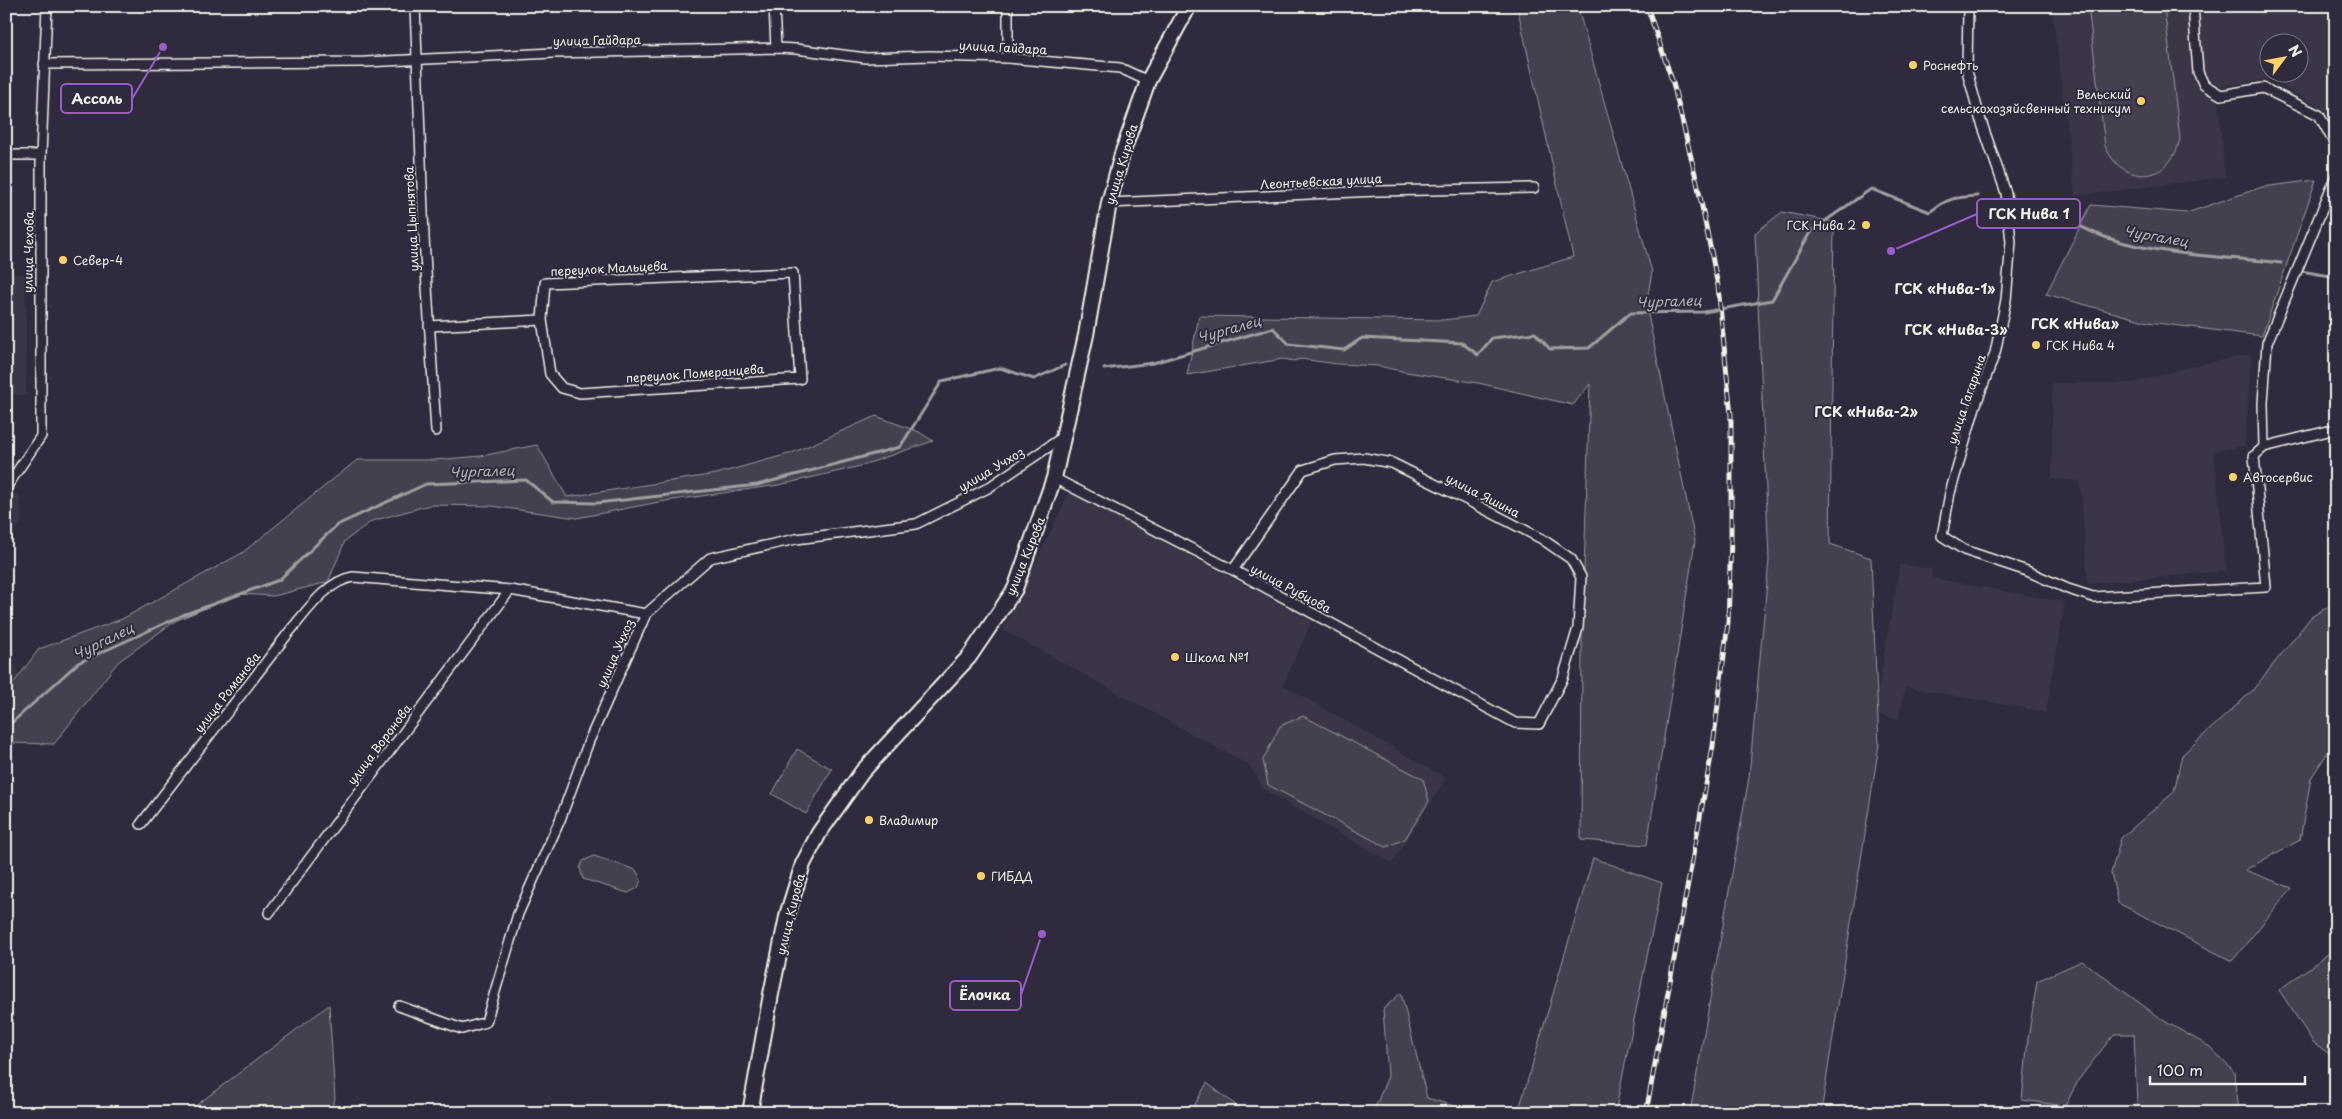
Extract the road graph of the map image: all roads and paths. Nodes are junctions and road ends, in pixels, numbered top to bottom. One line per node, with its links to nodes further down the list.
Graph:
1 (47, 6): 11 (street, улица Чехова)
2 (415, 6): 10 (street, улица Цыпнятова)
3 (774, 6): 8 (street)
4 (1008, 6): 9 (street)
5 (1189, 6): 12 (main road, улица Кирова)
6 (1968, 6): 25 (street, улица Гагарина)
7 (2193, 6): 13 (street)
8 (776, 48): 9 (street, улица Гайдара); 10 (street, улица Гайдара)
9 (1008, 58): 12 (street, улица Гайдара)
10 (416, 60): 11 (street, улица Гайдара); 21 (street, улица Цыпнятова)
11 (44, 64): 15 (street, улица Чехова)
12 (1148, 81): 18 (main road, улица Кирова)
13 (2336, 146)
14 (6, 155): 15 (street)
15 (41, 155): 27 (street, улица Чехова)
16 (2336, 176): 25 (street)
17 (1534, 188): 18 (street, Леонтьевская улица)
18 (1109, 203): 24 (main road, улица Кирова)
19 (793, 273): 20 (street, переулок Мальцева); 20 (street, переулок Померанцева)
20 (542, 320): 21 (street)
21 (429, 326): 23 (street, улица Цыпнятова)
22 (2336, 429): 25 (street)
23 (436, 431)
24 (1063, 437): 26 (main road, улица Кирова); 30 (street, улица Учхоз)
25 (2264, 447)
26 (1054, 478): 28 (street, улица Рубцова); 35 (main road, улица Кирова)
27 (6, 488)
28 (1233, 570): 31 (street, улица Рубцова); 31 (street, улица Яшина)
29 (510, 590): 30 (street); 32 (street, улица Романова); 33 (street, улица Воронова)
30 (646, 614): 34 (street, улица Учхоз)
31 (1515, 723)
32 (141, 824)
33 (269, 913)
34 (399, 1006)
35 (750, 1113)

